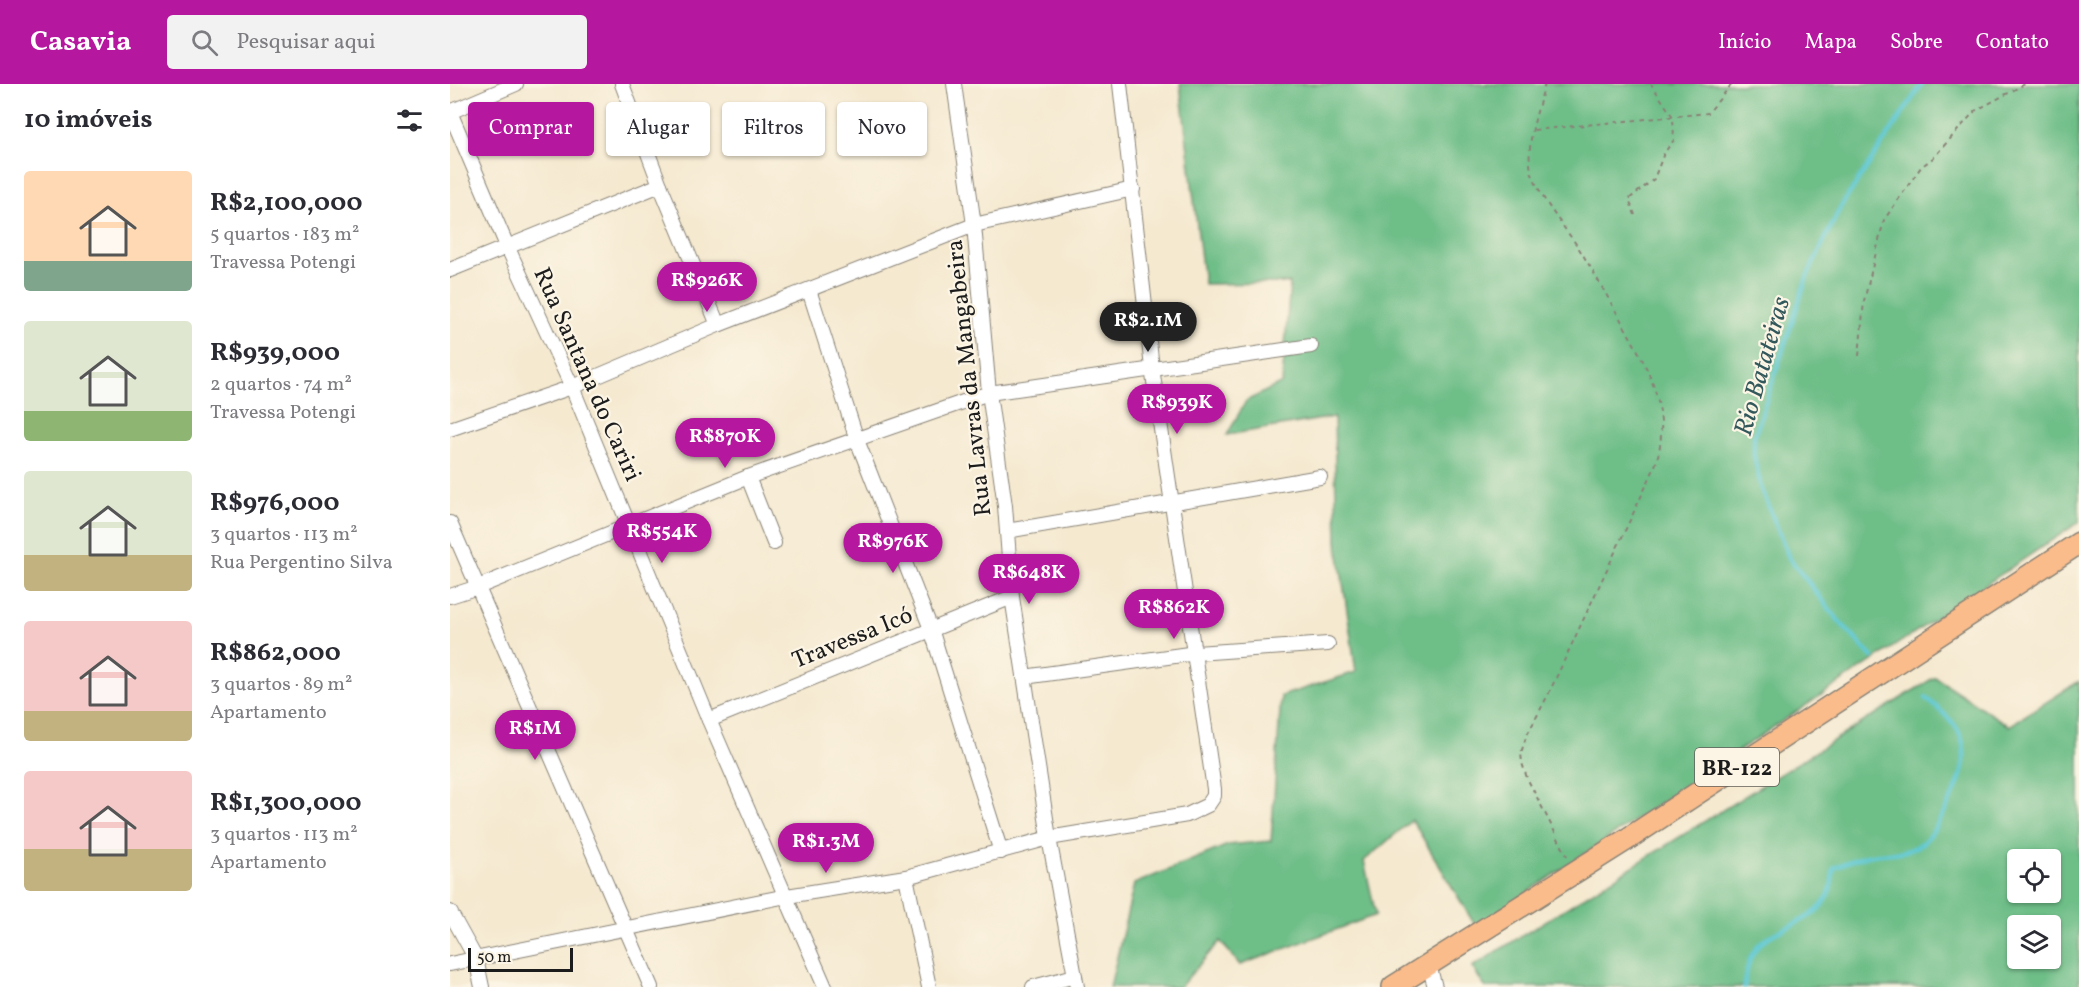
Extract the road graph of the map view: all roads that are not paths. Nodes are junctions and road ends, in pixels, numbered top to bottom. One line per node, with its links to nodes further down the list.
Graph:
1 (516, 84): 5 (street)
2 (622, 84): 6 (street)
3 (954, 84): 8 (street, Rua Lavras da Mangabeira)
4 (1120, 84): 7 (street)
5 (450, 112): 9 (street, Rua Santana do Cariri)
6 (660, 185): 9 (street); 12 (street)
7 (1133, 189): 8 (street); 14 (street)
8 (974, 225): 11 (street); 16 (street, Rua Lavras da Mangabeira)
9 (507, 246): 10 (street); 15 (street, Rua Santana do Cariri)
10 (450, 270)
11 (810, 290): 12 (street); 18 (street)
12 (718, 325): 15 (street)
13 (1311, 346): 14 (street)
14 (1152, 368): 16 (street); 21 (street)
15 (572, 387): 17 (street); 23 (street, Rua Santana do Cariri)
16 (990, 393): 18 (street); 24 (street, Rua Lavras da Mangabeira)
17 (450, 429)
18 (857, 440): 19 (street); 30 (street)
19 (748, 477): 23 (street); 25 (street)
20 (1320, 477): 21 (street)
21 (1170, 502): 24 (street); 32 (street)
22 (450, 523): 27 (street)
23 (629, 525): 27 (street); 34 (street, Rua Santana do Cariri)
24 (1007, 531): 29 (street, Rua Lavras da Mangabeira)
25 (774, 543)
26 (2079, 543): 43 (highway, BR-122)
27 (478, 587): 28 (street); 40 (street)
28 (450, 596)
29 (1012, 597): 30 (street, Travessa Icó); 33 (street, Rua Lavras da Mangabeira)
30 (931, 629): 34 (street, Travessa Icó); 36 (street)
31 (1328, 644): 32 (street)
32 (1196, 653): 33 (street); 35 (street)
33 (1024, 677): 35 (street, Rua Lavras da Mangabeira)
34 (709, 720): 38 (street, Rua Santana do Cariri)
35 (1049, 838): 36 (street); 44 (street, Rua Lavras da Mangabeira)
36 (1001, 852): 37 (street)
37 (906, 877): 38 (street); 48 (street)
38 (787, 896): 40 (street); 47 (street, Rua Santana do Cariri)
39 (450, 912): 41 (street)
40 (625, 930): 41 (street); 46 (street)
41 (476, 959): 42 (street); 45 (street)
42 (450, 964)
43 (1429, 965): 50 (highway, BR-122); 51 (street)
44 (1076, 981): 49 (street)
45 (482, 987)
46 (651, 987)
47 (825, 987)
48 (929, 987)
49 (1033, 987)
50 (1394, 987)
51 (1435, 987)

